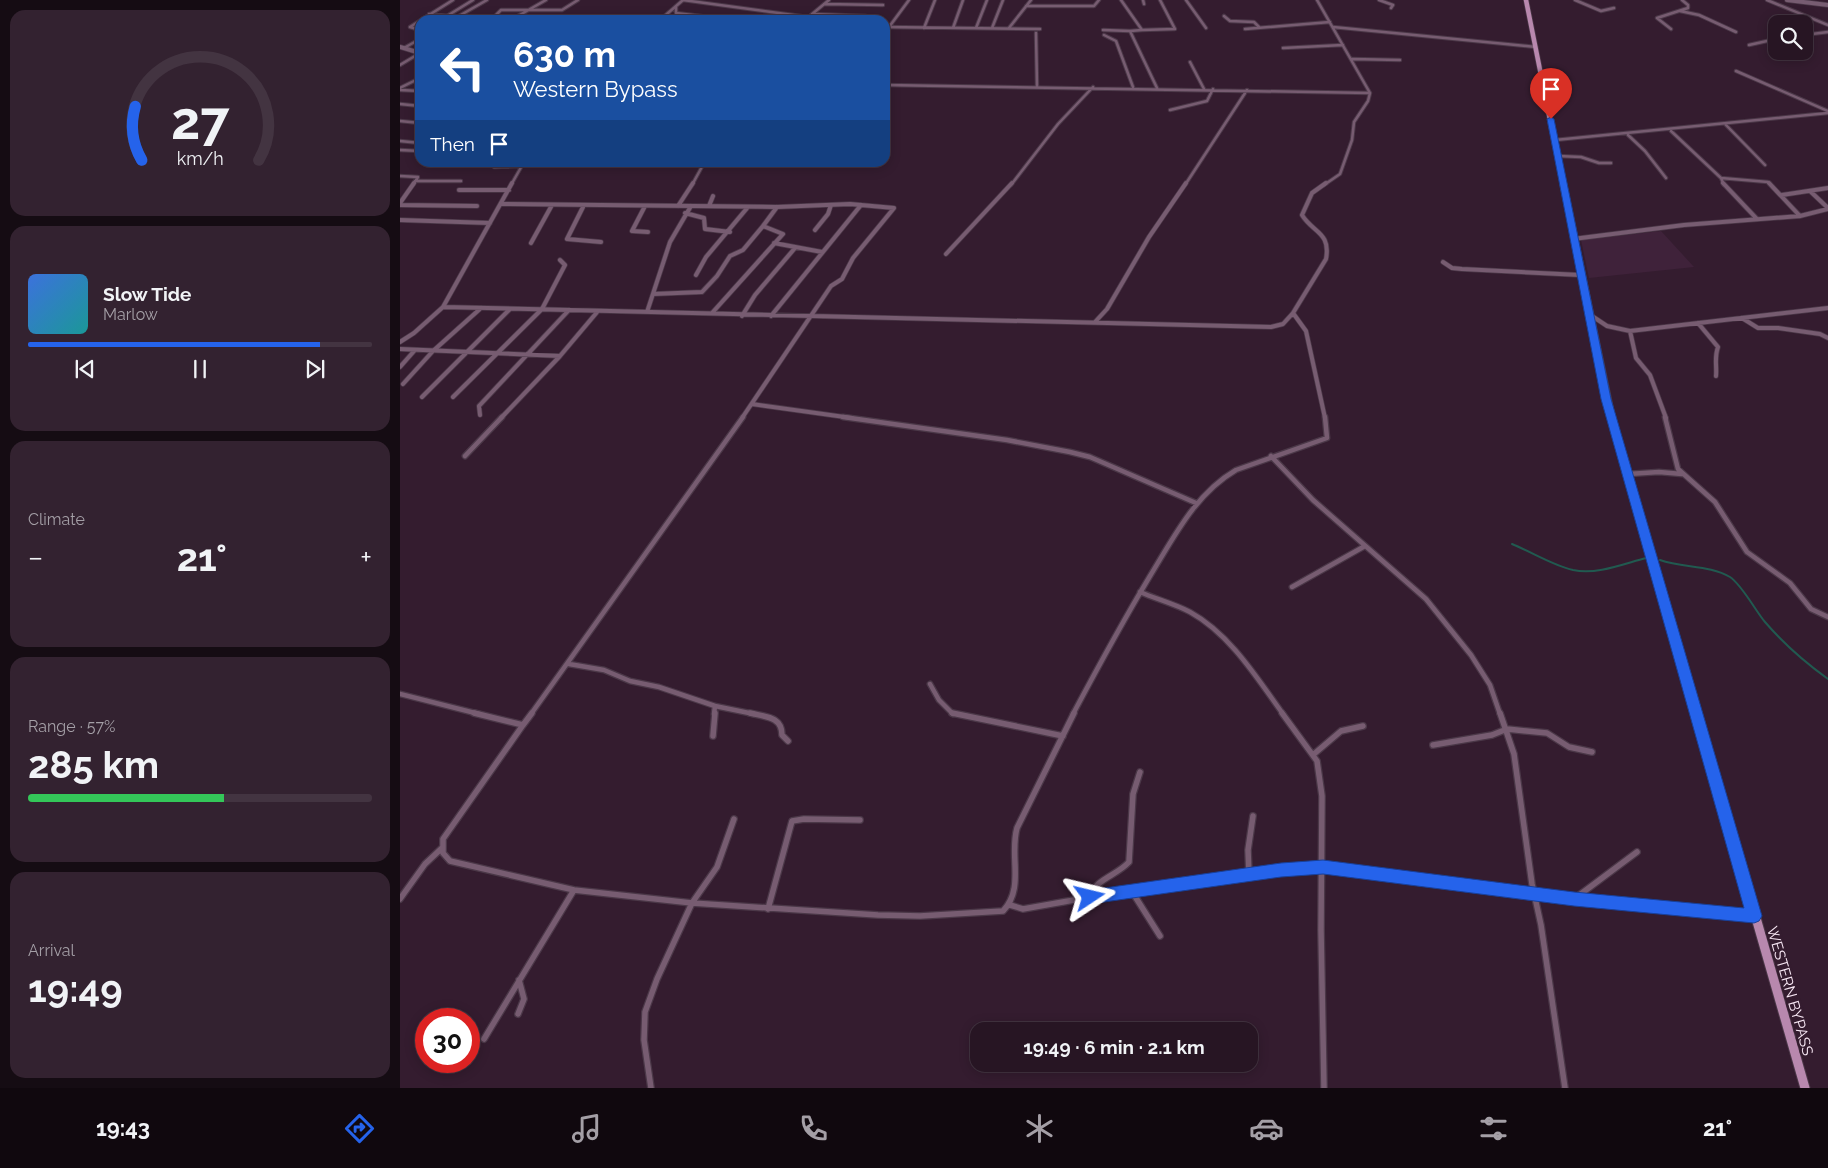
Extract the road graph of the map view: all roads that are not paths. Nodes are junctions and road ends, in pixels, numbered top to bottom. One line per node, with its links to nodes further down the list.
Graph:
1 (452, 0): 39 (street)
2 (473, 0): 42 (street)
3 (479, 0): 4 (street)
4 (486, 0): 43 (street)
5 (546, 0): 37 (street)
6 (578, 0): 37 (street)
7 (683, 0): 34 (street); 48 (street)
8 (829, 0): 28 (street)
9 (872, 0): 30 (street)
10 (909, 0): 52 (street)
11 (935, 0): 57 (street)
12 (963, 0): 58 (street)
13 (987, 0): 59 (street)
14 (1003, 0): 60 (street)
15 (1031, 0): 33 (street)
16 (1099, 0): 33 (street)
17 (1122, 0): 68 (street)
18 (1143, 0): 29 (street)
19 (1160, 0): 68 (street)
20 (1186, 0): 62 (street)
21 (1318, 0): 51 (street)
22 (1379, 0): 35 (street)
23 (1526, 0): 78 (main road, WESTERN BYPASS)
24 (1575, 0): 36 (street)
25 (1682, 0): 38 (street)
26 (1768, 0): 53 (street)
27 (1787, 0): 32 (street)
28 (824, 4): 30 (street); 40 (street)
29 (1144, 4)
30 (862, 5): 31 (street)
31 (883, 5)
32 (1828, 5)
33 (1026, 6): 61 (street)
34 (676, 7): 46 (street); 47 (street)
35 (1391, 8)
36 (1614, 8)
37 (528, 11): 44 (street); 45 (street)
38 (1680, 11): 65 (street); 69 (street)
39 (429, 14): 41 (street)
40 (812, 14): 49 (street)
41 (438, 15)
42 (449, 15)
43 (461, 15)
44 (496, 15)
45 (520, 15)
46 (666, 15)
47 (693, 15)
48 (793, 15)
49 (839, 15)
50 (1224, 16): 55 (street)
51 (1330, 22): 55 (street); 56 (street)
52 (890, 23)
53 (1828, 25)
54 (890, 27): 57 (street)
55 (1259, 27): 64 (street)
56 (1333, 27): 76 (street); 78 (street)
57 (924, 28): 58 (street)
58 (952, 28): 59 (street)
59 (976, 28): 60 (street)
60 (992, 28): 61 (street)
61 (1009, 28): 63 (street)
62 (1206, 28)
63 (1040, 29)
64 (1244, 29)
65 (1671, 29)
66 (1103, 30): 67 (street)
67 (1130, 30): 68 (street); 93 (street)
68 (1142, 30)
69 (1736, 32)
70 (1828, 32): 72 (street)
71 (1036, 33): 90 (street)
72 (1813, 34)
73 (1104, 35): 92 (street)
74 (1768, 41): 77 (street)
75 (415, 42): 79 (street)
76 (1344, 45): 80 (street); 83 (street)
77 (1749, 45)
78 (1536, 47): 109 (main road, WESTERN BYPASS)
79 (402, 48): 81 (street)
80 (1283, 48)
81 (415, 52)
82 (415, 56): 86 (street)
83 (1352, 59): 84 (street); 99 (street)
84 (1400, 60)
85 (1190, 62): 95 (street)
86 (400, 65)
87 (1736, 71): 103 (street)
88 (415, 81): 94 (street)
89 (890, 85): 90 (street)
90 (1037, 86): 91 (street)
91 (1092, 87): 92 (street); 159 (street)
92 (1133, 87): 93 (street)
93 (1157, 88): 95 (street)
94 (400, 89): 97 (street)
95 (1204, 89): 96 (street)
96 (1213, 89): 98 (street); 102 (street)
97 (415, 90)
98 (1247, 90): 99 (street); 181 (street)
99 (1370, 93): 174 (street)
100 (400, 104): 101 (street)
101 (415, 106)
102 (1170, 110)
103 (1828, 112): 106 (street)
104 (400, 121): 105 (street)
105 (415, 122)
106 (1726, 125): 107 (street); 116 (street)
107 (1671, 130): 108 (street); 121 (street)
108 (1628, 135): 109 (street); 120 (street)
109 (1555, 140): 114 (main road, WESTERN BYPASS)
110 (400, 141): 111 (street)
111 (415, 142)
112 (400, 150): 113 (street)
113 (415, 151)
114 (1558, 156): 115 (street); 153 (main road, WESTERN BYPASS)
115 (1611, 163)
116 (1766, 165)
117 (521, 167): 126 (street)
118 (702, 167): 138 (street)
119 (400, 176): 123 (street)
120 (1666, 178)
121 (1721, 178): 128 (street); 146 (street)
122 (461, 181): 123 (street)
123 (415, 182): 130 (street)
124 (1828, 188): 127 (street)
125 (459, 190): 126 (street)
126 (509, 190): 131 (street)
127 (1810, 191): 128 (street); 143 (street)
128 (1782, 195): 145 (street)
129 (713, 196): 140 (street)
130 (400, 204): 136 (street)
131 (502, 204): 132 (street); 148 (street)
132 (552, 205): 133 (street); 156 (street)
133 (584, 205): 137 (street); 154 (street)
134 (831, 205): 135 (street); 142 (street); 150 (street)
135 (861, 205): 158 (street); 179 (street)
136 (477, 206)
137 (645, 206): 138 (street); 151 (street)
138 (678, 206): 139 (street)
139 (691, 206): 140 (street); 144 (street)
140 (709, 206): 141 (street)
141 (748, 206): 142 (street); 152 (street)
142 (777, 206): 149 (street)
143 (1828, 209): 145 (street)
144 (685, 213): 152 (street); 164 (street)
145 (1800, 216): 146 (street)
146 (1756, 218): 153 (street)
147 (400, 220): 148 (street)
148 (490, 223): 165 (street)
149 (763, 226): 155 (street); 164 (street)
150 (815, 230)
151 (648, 232)
152 (730, 232): 162 (street)
153 (1573, 239): 163 (main road, WESTERN BYPASS)
154 (601, 242)
155 (774, 243): 157 (street); 173 (street)
156 (531, 244)
157 (795, 248): 158 (street); 176 (street)
158 (823, 252): 177 (street)
159 (946, 254)
160 (560, 260): 169 (street)
161 (1443, 262): 163 (street)
162 (696, 275)
163 (1580, 275): 175 (main road, WESTERN BYPASS)
164 (653, 294): 172 (street)
165 (443, 307): 166 (street); 186 (street)
166 (481, 308): 168 (street); 189 (street)
167 (1827, 308): 180 (street)
168 (510, 309): 169 (street); 190 (street)
169 (542, 309): 170 (street); 191 (street)
170 (570, 310): 171 (street); 192 (street)
171 (598, 311): 172 (street); 193 (street)
172 (648, 312): 173 (street)
173 (712, 313): 176 (street)
174 (1293, 313): 181 (street); 202 (street)
175 (1588, 313): 184 (street); 203 (main road, WESTERN BYPASS)
176 (742, 316): 177 (street)
177 (771, 316): 178 (street)
178 (797, 316): 179 (street); 183 (street)
179 (811, 316): 181 (street); 183 (street)
180 (1742, 318): 182 (street); 185 (street)
181 (1095, 322)
182 (1698, 323): 184 (street); 195 (street)
183 (805, 325): 199 (street)
184 (1630, 331): 204 (street)
185 (1828, 338)
186 (400, 342)
187 (400, 349): 188 (street)
188 (415, 350): 189 (street); 194 (street)
189 (433, 351): 190 (street); 196 (street)
190 (465, 353): 191 (street); 198 (street)
191 (496, 354): 192 (street); 197 (street)
192 (527, 355): 193 (street); 200 (street)
193 (560, 356): 201 (street)
194 (400, 366)
195 (1716, 376)
196 (403, 384)
197 (453, 396)
198 (422, 397)
199 (752, 404): 205 (street); 210 (street)
200 (480, 415)
201 (465, 456)
202 (1271, 456): 205 (street); 206 (street)
203 (1628, 474): 204 (street); 240 (main road, WESTERN BYPASS)
204 (1682, 474): 209 (street)
205 (1196, 503): 208 (street)
206 (1365, 546): 207 (street); 216 (street)
207 (1292, 587)
208 (1140, 592): 218 (street); 222 (street)
209 (1828, 617)
210 (569, 664): 213 (street); 214 (street)
211 (930, 684): 218 (street)
212 (400, 694): 214 (street)
213 (715, 706): 217 (street); 219 (street)
214 (523, 725): 227 (street)
215 (1362, 726): 222 (street)
216 (1507, 729): 220 (street); 221 (street); 233 (street)
217 (713, 736)
218 (1063, 736): 238 (street)
219 (788, 741)
220 (1433, 745)
221 (1592, 752)
222 (1314, 754): 229 (street)
223 (1140, 772): 234 (street)
224 (1253, 816): 230 (street)
225 (734, 819): 237 (street)
226 (860, 820): 239 (street)
227 (442, 848): 231 (street); 235 (street)
228 (1636, 852): 236 (street)
229 (1323, 867): 230 (street); 233 (street); 247 (street)
230 (1249, 875): 232 (street)
231 (574, 890): 237 (street); 242 (street)
232 (1131, 890): 234 (street); 241 (street)
233 (1534, 893): 236 (street); 245 (street)
234 (1090, 897): 238 (street)
235 (400, 898)
236 (1574, 899): 240 (street)
237 (692, 903): 239 (street); 246 (street)
238 (1010, 905): 239 (street)
239 (768, 909)
240 (1754, 916): 248 (main road, WESTERN BYPASS)
241 (1160, 936)
242 (519, 980): 243 (street); 244 (street)
243 (518, 1014)
244 (484, 1038)
245 (1566, 1087)
246 (651, 1088)
247 (1324, 1088)
248 (1805, 1088)

